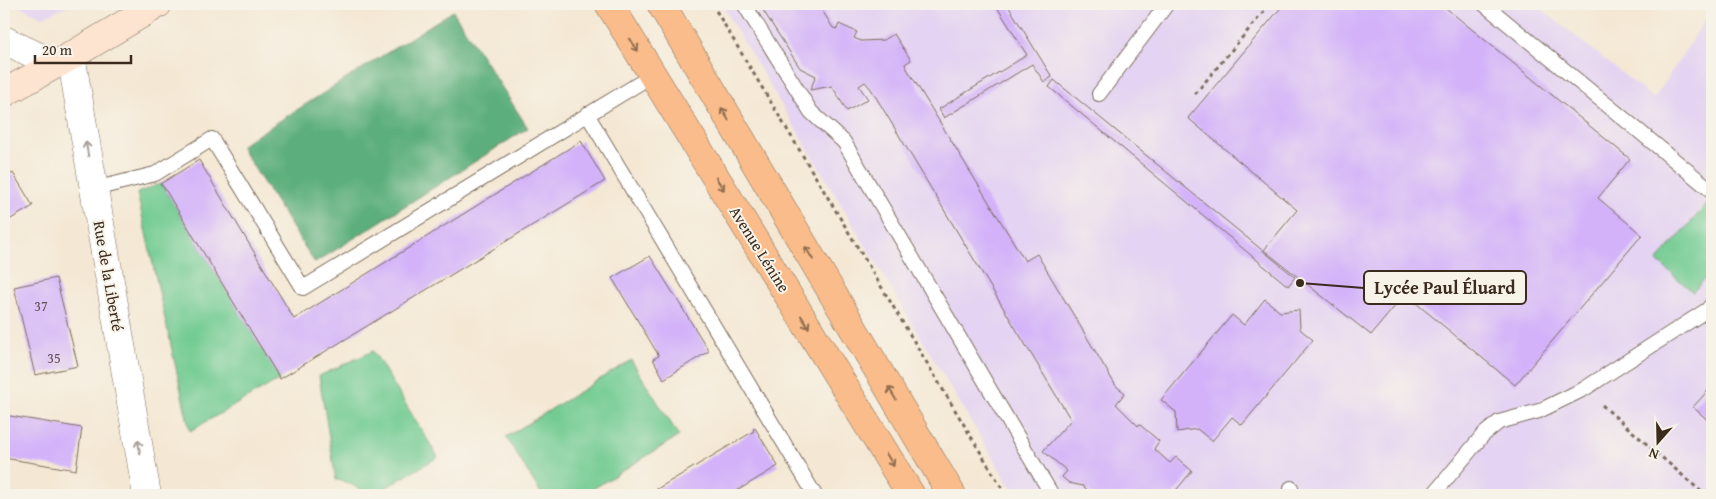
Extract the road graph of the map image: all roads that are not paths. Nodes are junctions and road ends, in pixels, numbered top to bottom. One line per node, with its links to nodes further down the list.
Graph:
1 (158, 4): 8 (street)
2 (609, 4): 9 (main road, Avenue Lénine, one-way to 9)
3 (661, 4): 19 (main road, one-way to 3)
4 (744, 4): 20 (lane)
5 (1167, 4): 11 (lane)
6 (1484, 4): 14 (lane)
7 (4, 40): 8 (street)
8 (63, 60): 10 (street); 13 (street, Rue de la Liberté, one-way to 8)
9 (652, 75): 12 (lane); 18 (main road, Avenue Lénine, one-way to 18)
10 (4, 93)
11 (1099, 94)
12 (587, 114): 13 (lane); 17 (lane)
13 (94, 189): 16 (street, Rue de la Liberté, one-way to 13)
14 (1712, 191)
15 (1712, 304): 21 (lane)
16 (147, 495)
17 (816, 495)
18 (911, 495)
19 (952, 495)
20 (1052, 495)
21 (1434, 495)

